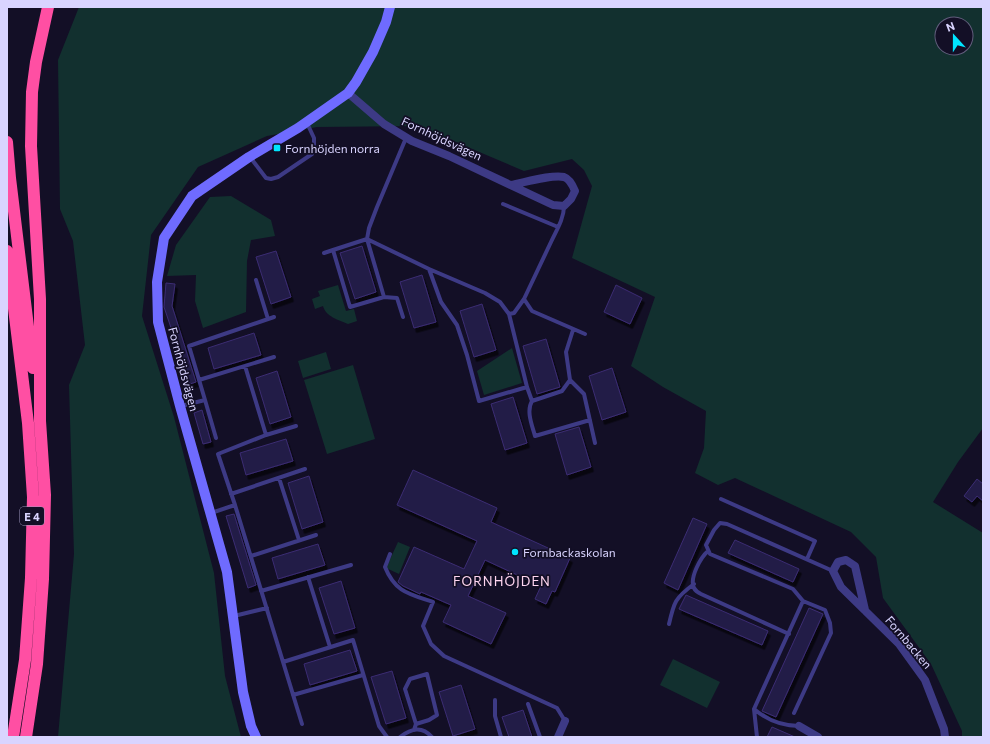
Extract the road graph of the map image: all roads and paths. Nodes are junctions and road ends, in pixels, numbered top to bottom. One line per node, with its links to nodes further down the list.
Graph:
1 (48, 7): 37 (highway)
2 (390, 7): 3 (street, Fornhöjdsvägen)
3 (348, 93): 4 (street, Fornhöjdsvägen); 5 (street, Fornhöjdsvägen)
4 (307, 122): 7 (street, Fornhöjdsvägen); 7 (lane)
5 (406, 138): 8 (street, Fornhöjdsvägen); 12 (lane)
6 (7, 142): 37 (highway, E 4)
7 (249, 157): 35 (street, Fornhöjdsvägen)
8 (511, 185): 10 (street, Fornhöjdsvägen); 10 (street)
9 (503, 204): 11 (lane)
10 (564, 206): 11 (lane)
11 (558, 227): 21 (lane)
12 (367, 239): 13 (lane); 17 (lane); 20 (lane)
13 (333, 250): 15 (lane); 20 (lane)
14 (7, 251): 19 (highway, E 4)
15 (324, 253)
16 (7, 267): 19 (highway)
17 (429, 269): 22 (lane); 32 (lane)
18 (256, 280): 25 (lane)
19 (13, 295): 78 (highway, E 4)
20 (384, 296): 24 (lane)
21 (524, 299): 22 (lane); 26 (lane)
22 (509, 314): 32 (lane)
23 (274, 317): 25 (lane)
24 (403, 317)
25 (268, 319): 30 (lane)
26 (573, 330): 27 (lane); 31 (lane)
27 (585, 334)
28 (274, 357): 29 (lane)
29 (245, 366): 30 (lane); 39 (lane)
30 (199, 380): 33 (lane)
31 (570, 380): 34 (lane); 36 (lane)
32 (527, 387): 34 (lane)
33 (205, 400): 35 (lane); 40 (lane)
34 (532, 401): 36 (lane)
35 (180, 406): 47 (street, Fornhöjdsvägen)
36 (590, 420): 41 (lane)
37 (40, 421): 79 (highway, E 4)
38 (296, 426): 39 (lane)
39 (266, 435): 44 (lane)
40 (216, 438)
41 (595, 443)
42 (305, 469): 43 (lane)
43 (279, 478): 44 (lane); 49 (lane)
44 (231, 494): 46 (lane)
45 (721, 499): 53 (lane)
46 (235, 505): 47 (lane); 52 (lane)
47 (210, 513): 62 (street, Fornhöjdsvägen)
48 (316, 535): 49 (lane)
49 (299, 540): 52 (lane)
50 (708, 551): 53 (lane); 57 (lane); 59 (lane)
51 (390, 554): 73 (lane)
52 (251, 556): 58 (lane)
53 (807, 559): 55 (lane)
54 (351, 565): 56 (lane)
55 (833, 570): 61 (street, Fornbacken); 61 (street)
56 (308, 577): 58 (lane); 65 (lane)
57 (694, 584): 63 (lane); 64 (lane)
58 (262, 591): 60 (lane)
59 (804, 601): 64 (lane); 72 (lane)
60 (267, 608): 62 (lane); 66 (lane)
61 (865, 610): 89 (street, Fornbacken)
62 (234, 616): 80 (street, Fornhöjdsvägen)
63 (669, 624)
64 (789, 634): 71 (lane)
65 (330, 647): 66 (lane); 67 (lane)
66 (283, 662): 68 (lane)
67 (363, 675): 68 (lane); 81 (lane)
68 (293, 695): 74 (lane)
69 (495, 700): 84 (lane)
70 (528, 704): 85 (lane)
71 (754, 709): 76 (lane); 87 (lane)
72 (794, 712)
73 (565, 721): 86 (street)
74 (302, 724)
75 (416, 724): 75 (lane); 77 (lane)
76 (798, 726): 88 (street)
77 (414, 730): 82 (lane); 83 (lane)
78 (13, 737)
79 (26, 737)
80 (256, 737)
81 (387, 737)
82 (400, 737)
83 (432, 737)
84 (501, 737)
85 (540, 737)
86 (558, 737)
87 (757, 737)
88 (818, 737)
89 (945, 737)

